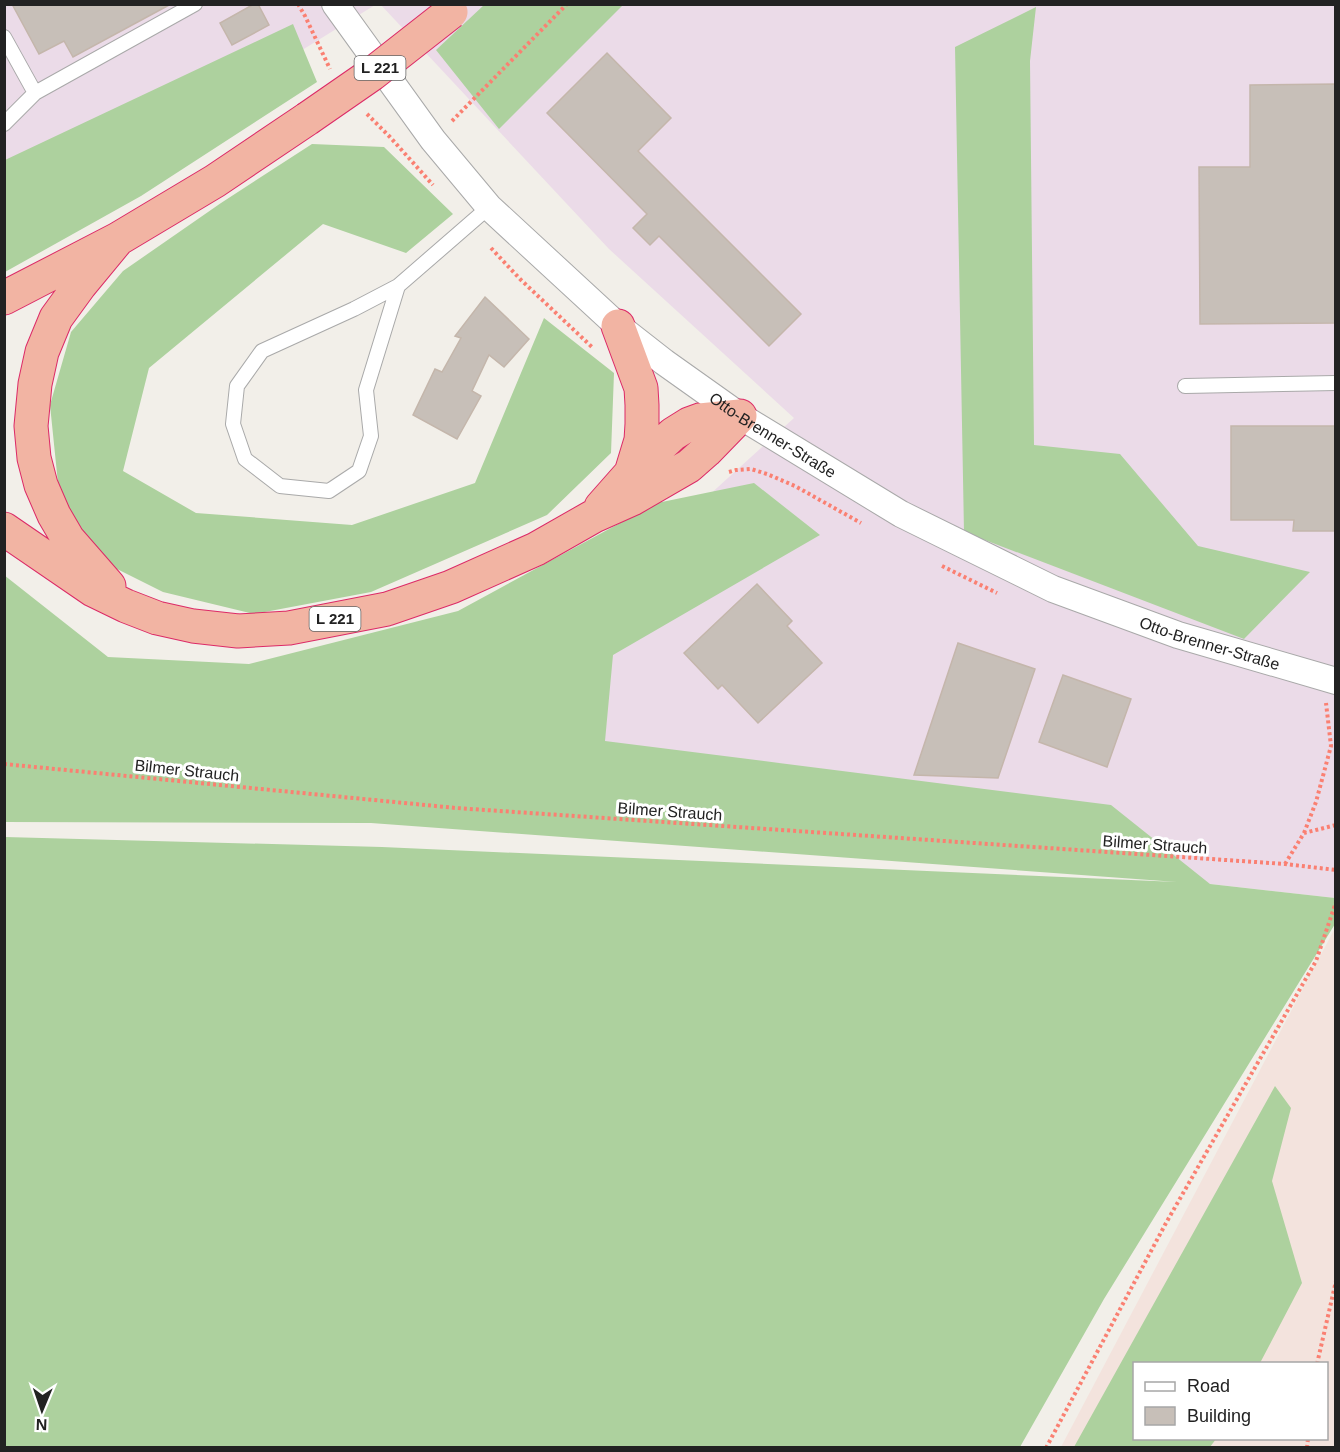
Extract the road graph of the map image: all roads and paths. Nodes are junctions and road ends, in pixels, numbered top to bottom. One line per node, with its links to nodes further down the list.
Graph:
1 (195, 4): 6 (lane)
2 (335, 4): 8 (street, Otto-Brenner-Straße)
3 (567, 4): 8 (path)
4 (456, 8): 10 (highway, L 221, bridge)
5 (4, 38): 6 (lane)
6 (35, 93): 7 (lane)
7 (4, 124)
8 (433, 140): 9 (street, Otto-Brenner-Straße)
9 (489, 207): 11 (lane); 13 (street, Otto-Brenner-Straße)
10 (118, 239): 12 (highway, L 221); 20 (highway, L 221)
11 (398, 286): 11 (lane)
12 (4, 298)
13 (618, 327): 16 (street, Otto-Brenner-Straße); 17 (highway, L 221)
14 (1335, 383): 15 (lane)
15 (1185, 386)
16 (740, 416): 17 (highway, L 221); 18 (highway, L 221); 21 (street, Otto-Brenner-Straße)
17 (631, 473): 18 (highway, L 221)
18 (594, 516): 20 (highway, L 221)
19 (4, 529): 20 (highway, L 221)
20 (126, 606)
21 (1329, 679): 24 (path)
22 (4, 764): 25 (path, Bilmer Strauch)
23 (1335, 825): 24 (path)
24 (1304, 833): 25 (path)
25 (1285, 864): 26 (path, Bilmer Strauch)
26 (1335, 870)
27 (1335, 902): 30 (path)
28 (1335, 1281): 29 (path)
29 (1317, 1362)
30 (1046, 1448)

